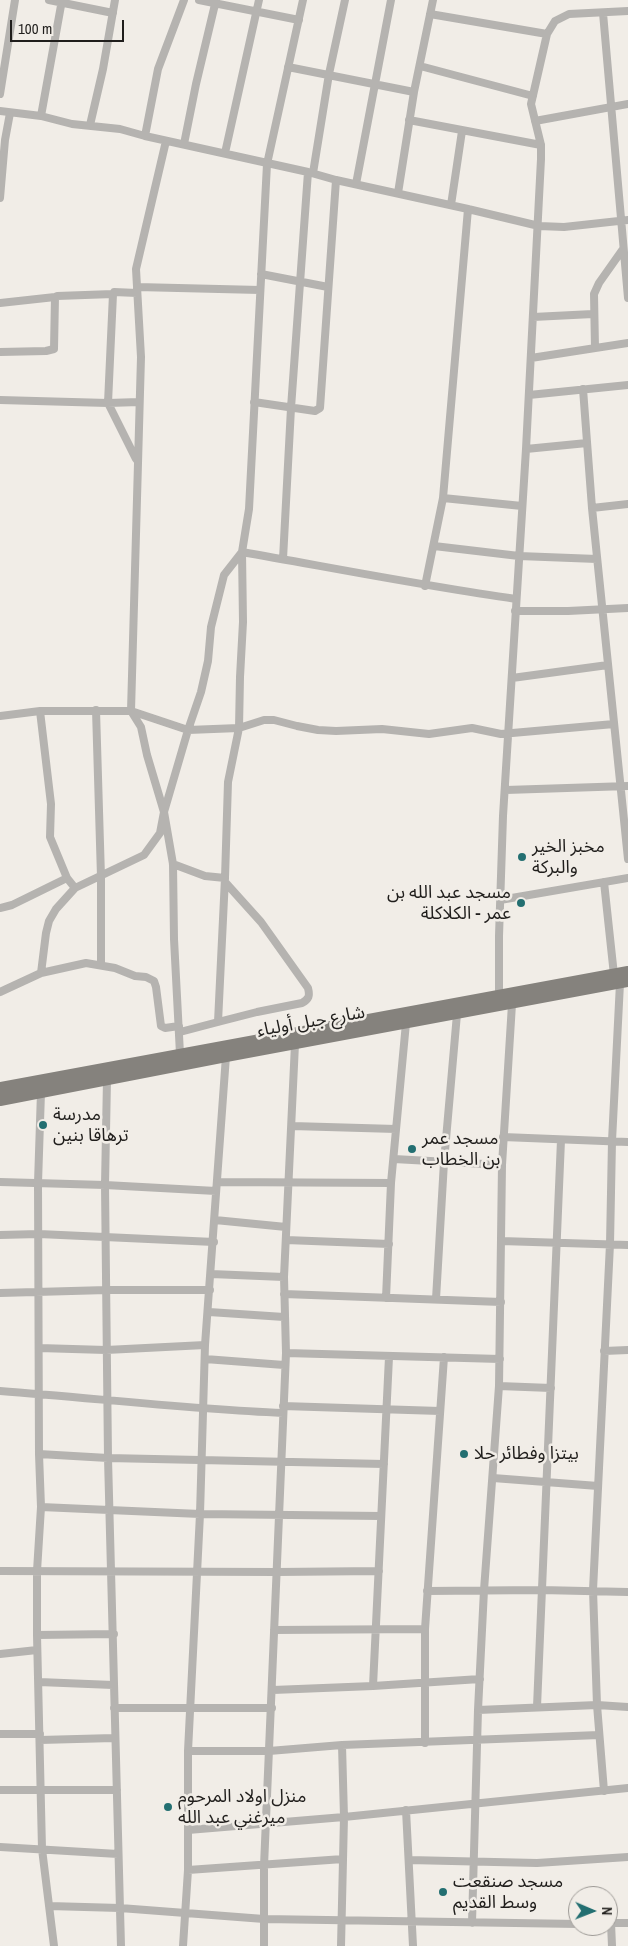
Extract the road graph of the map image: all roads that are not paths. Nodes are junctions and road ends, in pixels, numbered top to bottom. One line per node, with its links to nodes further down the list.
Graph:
1 (15, 0): 25 (street)
2 (49, 0): 11 (street)
3 (115, 0): 15 (street)
4 (184, 0): 36 (street)
5 (199, 0): 12 (street)
6 (259, 0): 13 (street)
7 (303, 0): 18 (street)
8 (345, 0): 22 (street)
9 (390, 0): 23 (street)
10 (433, 0): 17 (street)
11 (62, 1): 15 (street); 31 (street)
12 (216, 2): 13 (street); 38 (street)
13 (256, 11): 18 (street); 40 (street)
14 (628, 11): 16 (street)
15 (113, 13): 34 (street)
16 (604, 13): 19 (street); 28 (street)
17 (430, 14): 19 (street); 20 (street)
18 (299, 20): 21 (street)
19 (547, 34): 26 (street)
20 (420, 66): 24 (street); 26 (street)
21 (288, 67): 22 (street); 42 (street)
22 (329, 74): 23 (street); 43 (street)
23 (373, 84): 24 (street); 45 (street)
24 (414, 92): 32 (street)
25 (0, 94)
26 (533, 96): 33 (street)
27 (628, 104): 28 (street)
28 (610, 106): 33 (street); 50 (street)
29 (0, 111): 30 (street)
30 (10, 113): 31 (street); 41 (street)
31 (41, 116): 34 (street)
32 (410, 120): 35 (street); 46 (street)
33 (535, 121): 39 (street)
34 (90, 125): 36 (street)
35 (462, 131): 39 (street); 48 (street)
36 (145, 136): 37 (street)
37 (166, 141): 38 (street); 56 (street)
38 (184, 144): 40 (street)
39 (541, 145): 51 (street)
40 (225, 153): 42 (street)
41 (2, 156): 47 (street)
42 (267, 164): 43 (street); 53 (street)
43 (310, 173): 44 (street); 54 (street)
44 (336, 180): 45 (street); 55 (street)
45 (356, 184): 46 (street)
46 (398, 193): 48 (street)
47 (0, 198)
48 (451, 205): 49 (street)
49 (468, 208): 51 (street); 79 (street)
50 (625, 221): 51 (street); 52 (street)
51 (538, 226): 63 (street)
52 (624, 249): 60 (street); 62 (street)
53 (261, 274): 54 (street); 57 (street)
54 (299, 281): 55 (street); 75 (street)
55 (328, 287): 75 (street)
56 (137, 290): 57 (street); 58 (street); 72 (street)
57 (260, 290): 73 (street)
58 (112, 294): 59 (street); 74 (street)
59 (55, 297): 61 (street); 66 (street)
60 (628, 298)
61 (0, 303)
62 (593, 314): 63 (street); 65 (street)
63 (533, 316): 67 (street)
64 (628, 343): 65 (street)
65 (595, 348): 67 (street)
66 (0, 352)
67 (531, 358): 70 (street)
68 (628, 385): 69 (street)
69 (583, 389): 70 (street); 76 (street)
70 (529, 395): 77 (street)
71 (0, 400): 74 (street)
72 (139, 402): 74 (street); 78 (street)
73 (254, 402): 75 (street); 84 (street)
74 (108, 403): 78 (street)
75 (291, 408): 86 (street)
76 (587, 443): 77 (street); 82 (street)
77 (526, 449): 81 (street)
78 (137, 461): 97 (street)
79 (443, 498): 81 (street); 83 (street)
80 (628, 504): 82 (street)
81 (522, 506): 85 (street)
82 (592, 508): 87 (street)
83 (434, 546): 85 (street); 88 (street)
84 (242, 552): 86 (street); 100 (street); 101 (street)
85 (519, 556): 87 (street); 89 (street)
86 (283, 559): 88 (street)
87 (597, 559): 91 (street)
88 (425, 586): 89 (street)
89 (516, 599): 92 (street)
90 (628, 608): 91 (street)
91 (603, 610): 92 (street); 93 (street)
92 (515, 611): 94 (street)
93 (608, 665): 94 (street); 99 (street)
94 (512, 678): 102 (street)
95 (96, 710): 96 (street); 97 (street); 109 (street)
96 (40, 711): 98 (street); 110 (street)
97 (131, 711): 101 (street); 105 (street)
98 (0, 716)
99 (614, 724): 102 (street); 103 (street)
100 (240, 728): 101 (street); 102 (street); 112 (street)
101 (188, 730): 105 (street)
102 (508, 734): 104 (street)
103 (624, 787): 104 (street); 106 (street)
104 (506, 790): 115 (street)
105 (164, 812): 108 (street); 109 (street)
106 (627, 835): 107 (street)
107 (628, 859)
108 (173, 864): 112 (street); 126 (street)
109 (101, 877): 114 (street); 117 (street)
110 (67, 878): 114 (street); 116 (street)
111 (628, 878): 113 (street)
112 (225, 880): 124 (street); 124 (street)
113 (604, 882): 115 (street); 120 (street)
114 (75, 888): 119 (street)
115 (500, 900): 122 (street)
116 (0, 908)
117 (101, 964): 119 (street); 126 (street)
118 (628, 972): 120 (main road, شارع جبل أولياء)
119 (41, 973): 121 (street)
120 (621, 980): 122 (main road, شارع جبل أولياء); 138 (street)
121 (0, 992)
122 (504, 1001): 123 (main road, شارع جبل أولياء); 128 (main road, شارع جبل أولياء); 136 (street)
123 (457, 1014): 125 (main road, شارع جبل أولياء); 141 (street)
124 (218, 1022): 126 (street)
125 (406, 1023): 127 (main road, شارع جبل أولياء); 135 (street)
126 (180, 1029): 128 (street)
127 (295, 1044): 129 (main road, شارع جبل أولياء); 134 (street)
128 (180, 1054): 131 (main road, شارع جبل أولياء)
129 (226, 1056): 130 (main road, شارع جبل أولياء); 144 (street)
130 (107, 1079): 132 (main road, شارع جبل أولياء); 148 (street)
131 (0, 1088)
132 (41, 1092): 133 (main road, شارع جبل أولياء); 146 (street)
133 (0, 1100)
134 (292, 1126): 135 (street); 145 (street)
135 (396, 1128): 140 (street)
136 (503, 1138): 137 (street); 142 (street)
137 (561, 1140): 138 (street); 158 (street)
138 (612, 1141): 139 (street); 160 (street)
139 (628, 1142)
140 (394, 1159): 141 (street); 147 (street)
141 (444, 1162): 142 (street); 170 (street)
142 (502, 1165): 156 (street)
143 (0, 1182): 146 (street)
144 (216, 1182): 145 (street); 149 (street)
145 (288, 1182): 147 (street); 151 (street)
146 (38, 1183): 148 (street); 152 (street)
147 (391, 1183): 159 (street)
148 (105, 1184): 149 (street); 154 (street)
149 (216, 1191): 150 (street)
150 (215, 1220): 151 (street); 157 (street)
151 (286, 1227): 155 (street)
152 (39, 1234): 153 (street); 154 (street); 166 (street)
153 (0, 1235)
154 (106, 1238): 157 (street); 164 (street)
155 (286, 1240): 159 (street); 163 (street)
156 (501, 1241): 158 (street); 171 (street)
157 (214, 1242): 162 (street)
158 (558, 1243): 160 (street); 186 (street)
159 (390, 1244): 169 (street)
160 (610, 1244): 161 (street); 178 (street)
161 (628, 1245)
162 (211, 1274): 163 (street); 165 (street)
163 (284, 1277): 168 (street)
164 (107, 1290): 165 (street); 166 (street); 176 (street)
165 (210, 1290): 172 (street)
166 (39, 1292): 167 (street); 175 (street)
167 (0, 1293)
168 (284, 1294): 169 (street); 173 (street)
169 (386, 1298): 170 (street)
170 (436, 1299): 171 (street)
171 (501, 1302): 182 (street)
172 (209, 1312): 173 (street); 174 (street)
173 (284, 1317): 179 (street)
174 (205, 1345): 176 (street); 183 (street)
175 (39, 1348): 176 (street); 188 (street)
176 (106, 1350): 189 (street)
177 (628, 1350): 178 (street)
178 (604, 1352): 201 (street)
179 (286, 1353): 180 (street); 184 (street)
180 (389, 1357): 181 (street); 191 (street)
181 (444, 1357): 182 (street); 193 (street)
182 (500, 1359): 185 (street)
183 (205, 1360): 184 (street); 192 (street)
184 (284, 1365): 190 (street)
185 (499, 1386): 186 (street); 199 (street)
186 (551, 1388): 200 (street)
187 (0, 1391): 188 (street)
188 (40, 1394): 189 (street); 194 (street)
189 (108, 1399): 192 (street); 195 (street)
190 (283, 1409): 191 (street); 192 (street); 197 (street)
191 (387, 1409): 193 (street); 198 (street)
192 (204, 1410): 196 (street)
193 (440, 1411): 216 (street)
194 (39, 1454): 195 (street); 202 (street)
195 (108, 1458): 196 (street); 203 (street)
196 (201, 1459): 197 (street); 204 (street)
197 (281, 1462): 198 (street); 205 (street)
198 (384, 1464): 206 (street)
199 (493, 1478): 200 (street); 213 (street)
200 (546, 1483): 201 (street); 214 (street)
201 (598, 1486): 215 (street)
202 (41, 1507): 203 (street); 208 (street)
203 (109, 1511): 204 (street); 210 (street)
204 (200, 1514): 205 (street); 211 (street)
205 (279, 1514): 206 (street); 212 (street)
206 (381, 1516): 209 (street)
207 (0, 1571): 208 (street)
208 (37, 1571): 210 (street); 222 (street)
209 (379, 1571): 212 (street); 220 (street)
210 (112, 1572): 211 (street); 221 (street)
211 (196, 1572): 212 (street); 232 (street)
212 (277, 1572): 219 (street)
213 (484, 1590): 214 (street); 216 (street); 225 (street)
214 (541, 1590): 215 (street); 236 (street)
215 (593, 1590): 217 (street); 231 (street)
216 (427, 1591): 218 (street)
217 (628, 1592)
218 (425, 1629): 220 (street); 227 (street)
219 (274, 1630): 220 (street); 230 (street)
220 (376, 1630): 229 (street)
221 (114, 1634): 222 (street); 228 (street)
222 (37, 1635): 223 (street)
223 (37, 1650): 224 (street); 226 (street)
224 (0, 1654)
225 (480, 1679): 227 (street); 237 (street)
226 (39, 1682): 228 (street); 240 (street)
227 (424, 1683): 229 (street); 243 (street)
228 (113, 1685): 234 (street)
229 (372, 1686): 230 (street)
230 (273, 1690): 235 (street)
231 (597, 1705): 233 (street); 236 (street); 239 (street)
232 (190, 1707): 234 (street); 235 (street); 245 (street)
233 (628, 1707)
234 (114, 1708): 241 (street)
235 (272, 1708): 246 (street)
236 (537, 1708): 237 (street)
237 (478, 1710): 242 (street)
238 (0, 1734): 240 (street)
239 (598, 1735): 242 (street); 251 (street)
240 (40, 1737): 241 (street); 249 (street)
241 (114, 1738): 250 (street)
242 (478, 1740): 243 (street); 252 (street)
243 (424, 1743): 244 (street)
244 (342, 1745): 246 (street); 254 (street)
245 (188, 1751): 246 (street); 256 (street)
246 (269, 1751): 255 (street)
247 (628, 1788): 251 (street)
248 (0, 1790): 249 (street)
249 (42, 1790): 250 (street); 258 (street)
250 (117, 1790): 259 (street)
251 (604, 1791): 252 (street)
252 (476, 1803): 253 (street); 263 (street)
253 (406, 1810): 254 (street); 262 (street)
254 (344, 1817): 255 (street); 261 (street)
255 (267, 1824): 256 (street); 264 (street)
256 (188, 1830): 265 (street)
257 (0, 1847): 258 (street)
258 (42, 1849): 259 (street); 266 (street)
259 (118, 1854): 267 (street)
260 (628, 1857): 263 (street)
261 (343, 1859): 264 (street); 270 (street)
262 (409, 1860): 263 (street); 271 (street)
263 (474, 1862): 272 (street)
264 (264, 1866): 265 (street); 269 (street)
265 (188, 1870): 268 (street)
266 (49, 1906): 267 (street); 274 (street)
267 (120, 1908): 268 (street); 275 (street)
268 (186, 1913): 269 (street); 276 (street)
269 (264, 1919): 270 (street); 277 (street)
270 (342, 1921): 271 (street); 278 (street)
271 (411, 1922): 272 (street); 279 (street)
272 (472, 1923): 273 (street)
273 (568, 1924)
274 (54, 1946)
275 (121, 1946)
276 (183, 1946)
277 (264, 1946)
278 (341, 1946)
279 (413, 1946)

